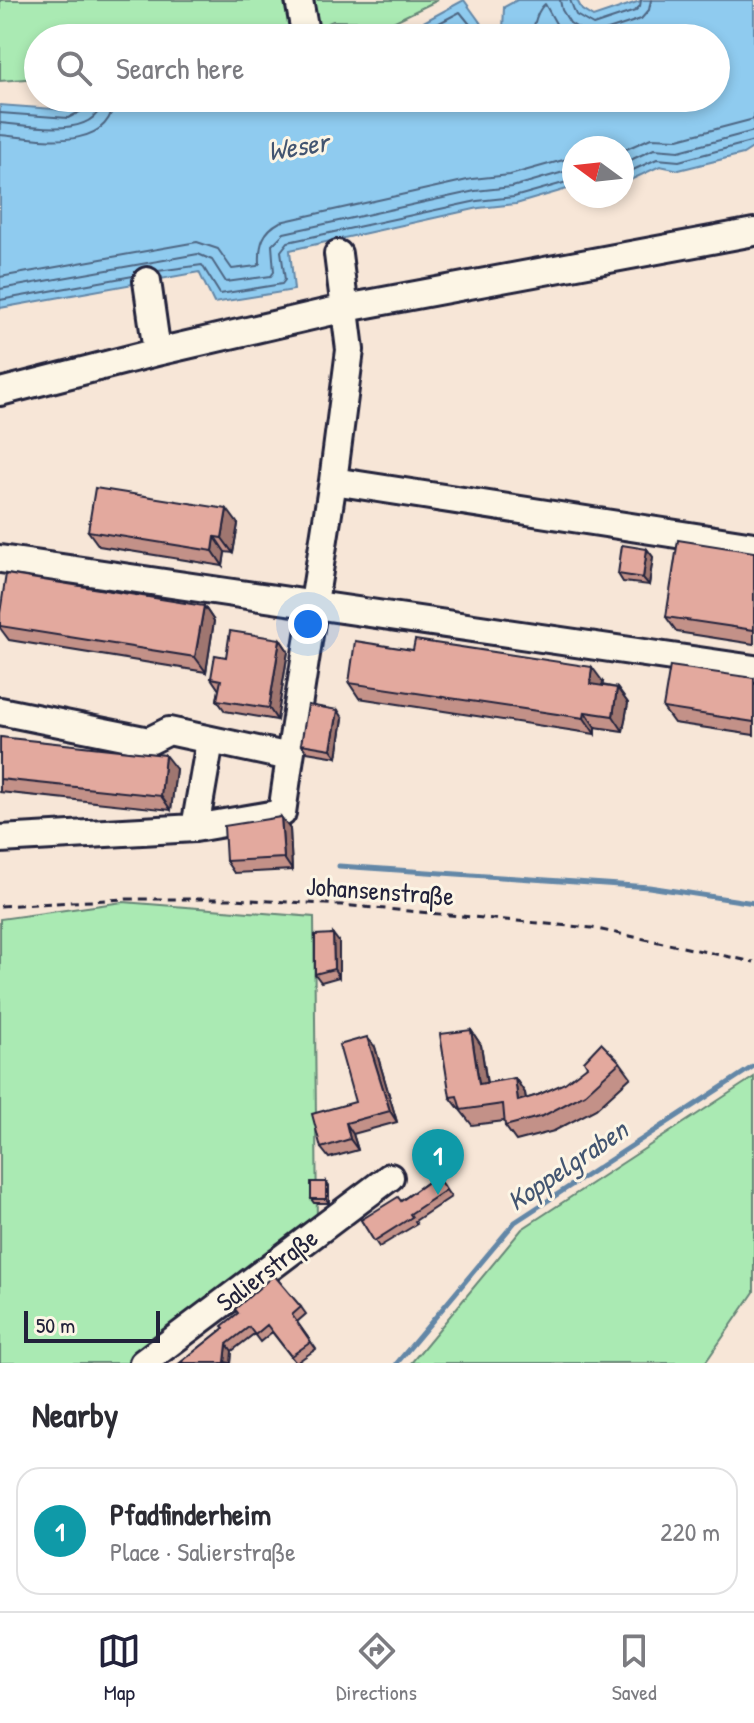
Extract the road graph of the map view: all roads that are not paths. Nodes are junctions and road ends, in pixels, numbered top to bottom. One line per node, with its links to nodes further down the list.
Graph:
1 (299, 0): 2 (street)
2 (303, 24)
3 (754, 232): 6 (street)
4 (338, 254): 6 (street)
5 (147, 281): 7 (street)
6 (346, 308): 7 (street); 9 (street)
7 (157, 352): 8 (street)
8 (0, 392)
9 (333, 481): 10 (street); 12 (street)
10 (754, 546)
11 (0, 559): 12 (street)
12 (313, 605): 13 (street); 16 (street)
13 (754, 669)
14 (0, 711): 15 (street)
15 (210, 741): 16 (street); 17 (street)
16 (290, 757): 17 (street)
17 (195, 828): 18 (street)
18 (0, 839)
19 (390, 1177): 20 (street, Salierstraße)
20 (143, 1363)

